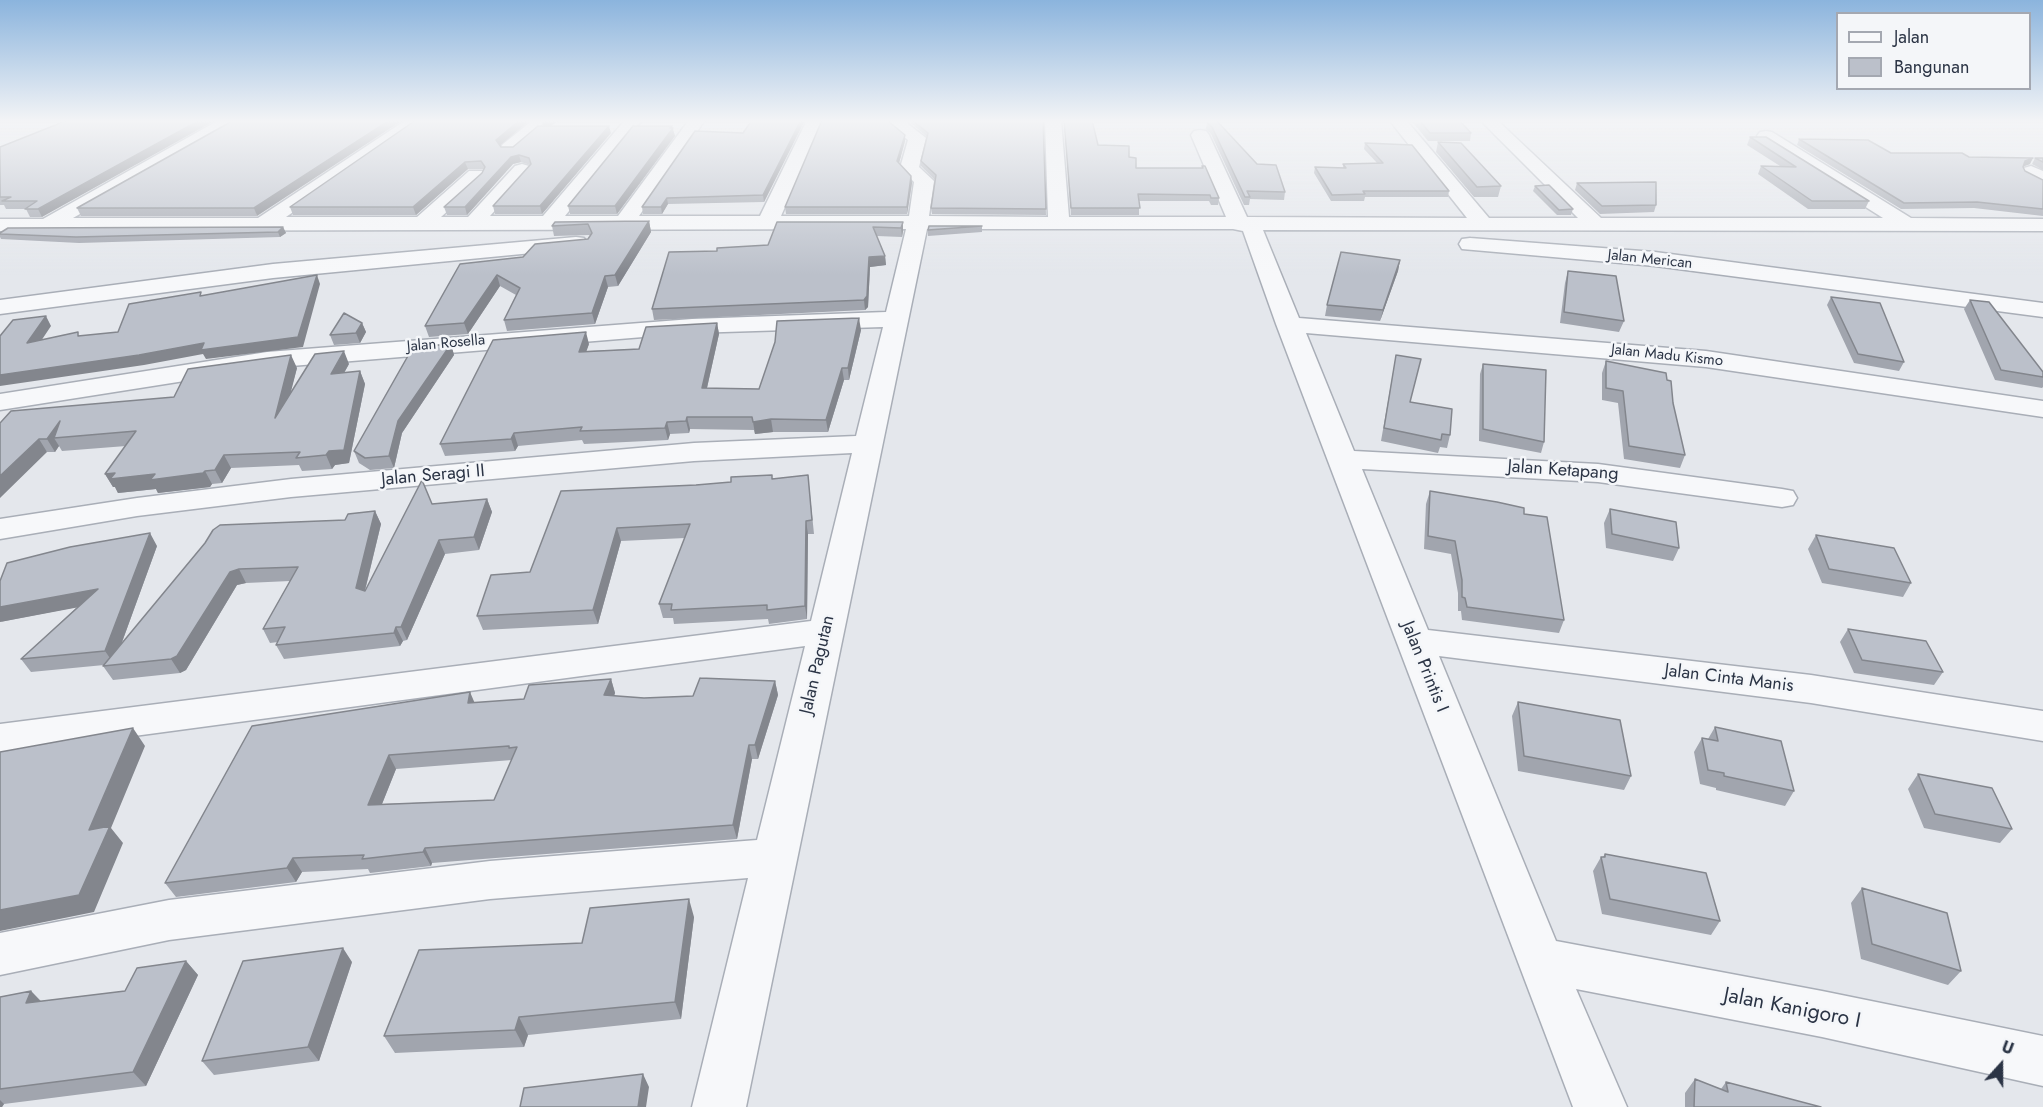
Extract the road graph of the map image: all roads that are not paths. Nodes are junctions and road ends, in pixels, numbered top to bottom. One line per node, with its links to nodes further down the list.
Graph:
1 (140, 172): 22 (street)
2 (340, 172): 23 (street)
3 (520, 172): 16 (street)
4 (591, 172): 17 (street)
5 (660, 172): 14 (street)
6 (792, 172): 18 (street)
7 (913, 172): 28 (street, Jalan Pagutan)
8 (1056, 172): 24 (street)
9 (1219, 172): 27 (street, Jalan Printis I)
10 (1440, 172): 19 (street)
11 (1542, 172): 20 (street)
12 (1822, 172): 25 (street)
13 (476, 176): 15 (street)
14 (624, 222): 17 (street); 18 (street)
15 (422, 223): 16 (street); 23 (street)
16 (473, 223): 17 (street)
17 (548, 223)
18 (768, 224): 28 (street)
19 (1483, 224): 20 (street); 27 (street)
20 (1596, 224): 25 (street)
21 (0, 225): 22 (street)
22 (46, 225): 23 (street)
23 (261, 225)
24 (1059, 225): 27 (street); 28 (street)
25 (1907, 225): 26 (street)
26 (2043, 225)
27 (1249, 230): 30 (street, Jalan Merican); 32 (street, Jalan Printis I)
28 (898, 239): 29 (street); 31 (street, Jalan Pagutan)
29 (0, 307)
30 (2043, 310)
31 (896, 319): 33 (street, Jalan Rosella); 35 (street, Jalan Pagutan)
32 (1288, 324): 34 (street, Jalan Madu Kismo); 36 (street, Jalan Printis I)
33 (0, 402)
34 (2043, 409)
35 (867, 444): 38 (street, Jalan Seragi II); 39 (street, Jalan Pagutan)
36 (1342, 459): 37 (street, Jalan Ketapang); 40 (street, Jalan Printis I)
37 (1782, 498)
38 (0, 529)
39 (826, 631): 42 (street); 43 (street, Jalan Pagutan)
40 (1414, 641): 41 (street, Jalan Cinta Manis); 45 (street, Jalan Printis I)
41 (2043, 726)
42 (0, 739)
43 (775, 857): 44 (street); 47 (street, Jalan Pagutan)
44 (0, 954)
45 (1540, 960): 46 (street, Jalan Kanigoro I); 48 (street, Jalan Printis I)
46 (2043, 1061)
47 (719, 1107)
48 (1600, 1107)

